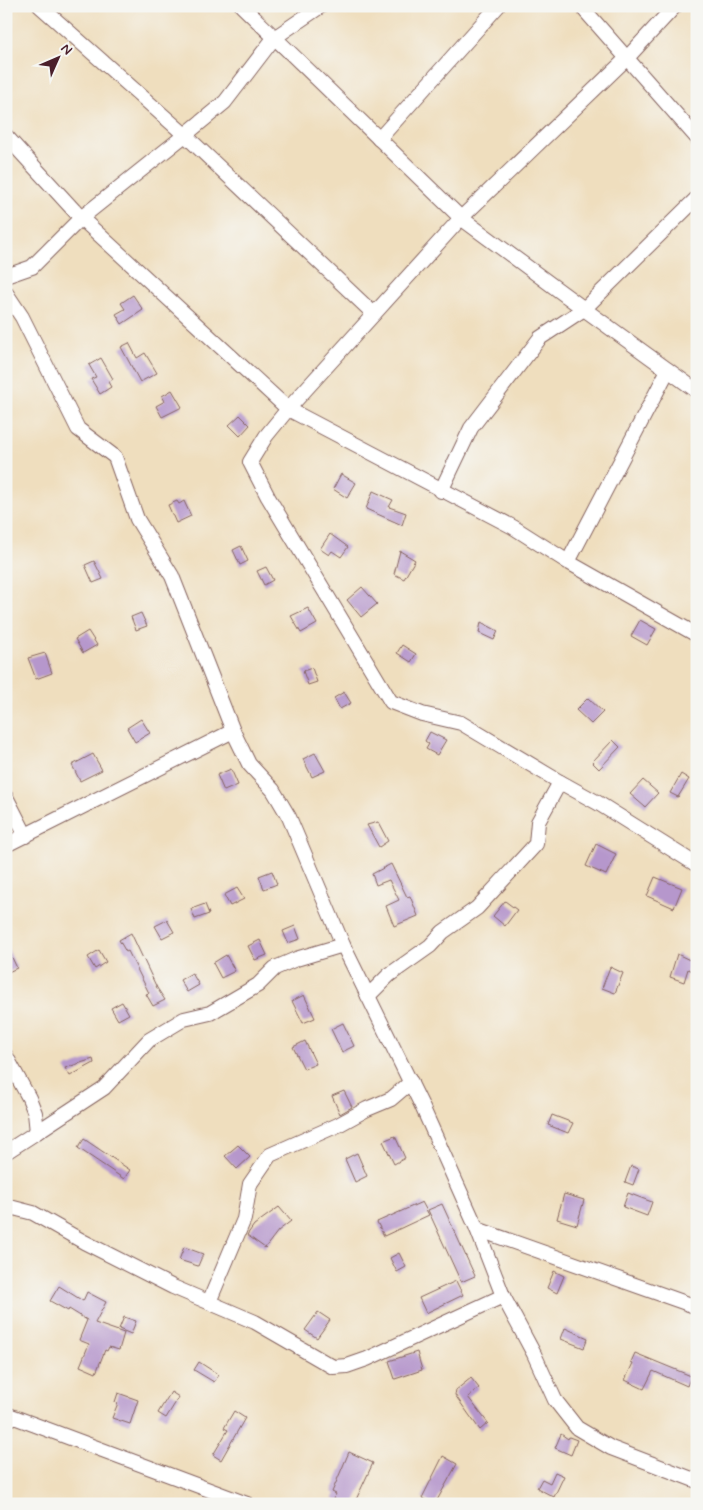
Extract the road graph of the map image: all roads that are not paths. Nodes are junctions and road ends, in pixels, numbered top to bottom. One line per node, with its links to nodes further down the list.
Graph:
1 (40, 6): 10 (street)
2 (242, 6): 7 (street)
3 (321, 6): 7 (street)
4 (498, 6): 12 (street)
5 (581, 6): 8 (street)
6 (675, 6): 8 (street)
7 (274, 38): 10 (street); 12 (street)
8 (627, 58): 11 (street); 15 (street)
9 (6, 136): 14 (street)
10 (185, 136): 14 (street); 19 (street)
11 (697, 138)
12 (379, 139): 15 (street)
13 (697, 198): 18 (street)
14 (81, 218): 16 (street); 22 (street)
15 (461, 218): 18 (street); 19 (street)
16 (6, 276)
17 (6, 293): 26 (street)
18 (584, 309): 20 (street); 23 (street)
19 (374, 314): 22 (street)
20 (668, 370): 21 (street); 24 (street)
21 (697, 391)
22 (288, 409): 23 (street); 27 (street)
23 (441, 490): 24 (street)
24 (568, 562): 25 (street)
25 (697, 634)
26 (233, 731): 29 (street); 32 (street)
27 (560, 782): 31 (street); 33 (street)
28 (6, 797): 29 (street)
29 (26, 836): 30 (street)
30 (6, 846)
31 (697, 865)
32 (343, 945): 33 (street); 36 (street)
33 (368, 996): 35 (street)
34 (6, 1056): 36 (street)
35 (411, 1082): 39 (street); 41 (street)
36 (37, 1132): 37 (street)
37 (6, 1152)
38 (6, 1206): 41 (street)
39 (477, 1229): 40 (street); 42 (street)
40 (503, 1296): 41 (street); 44 (street)
41 (210, 1302)
42 (697, 1307)
43 (6, 1414): 45 (street)
44 (697, 1481)
45 (246, 1504)

